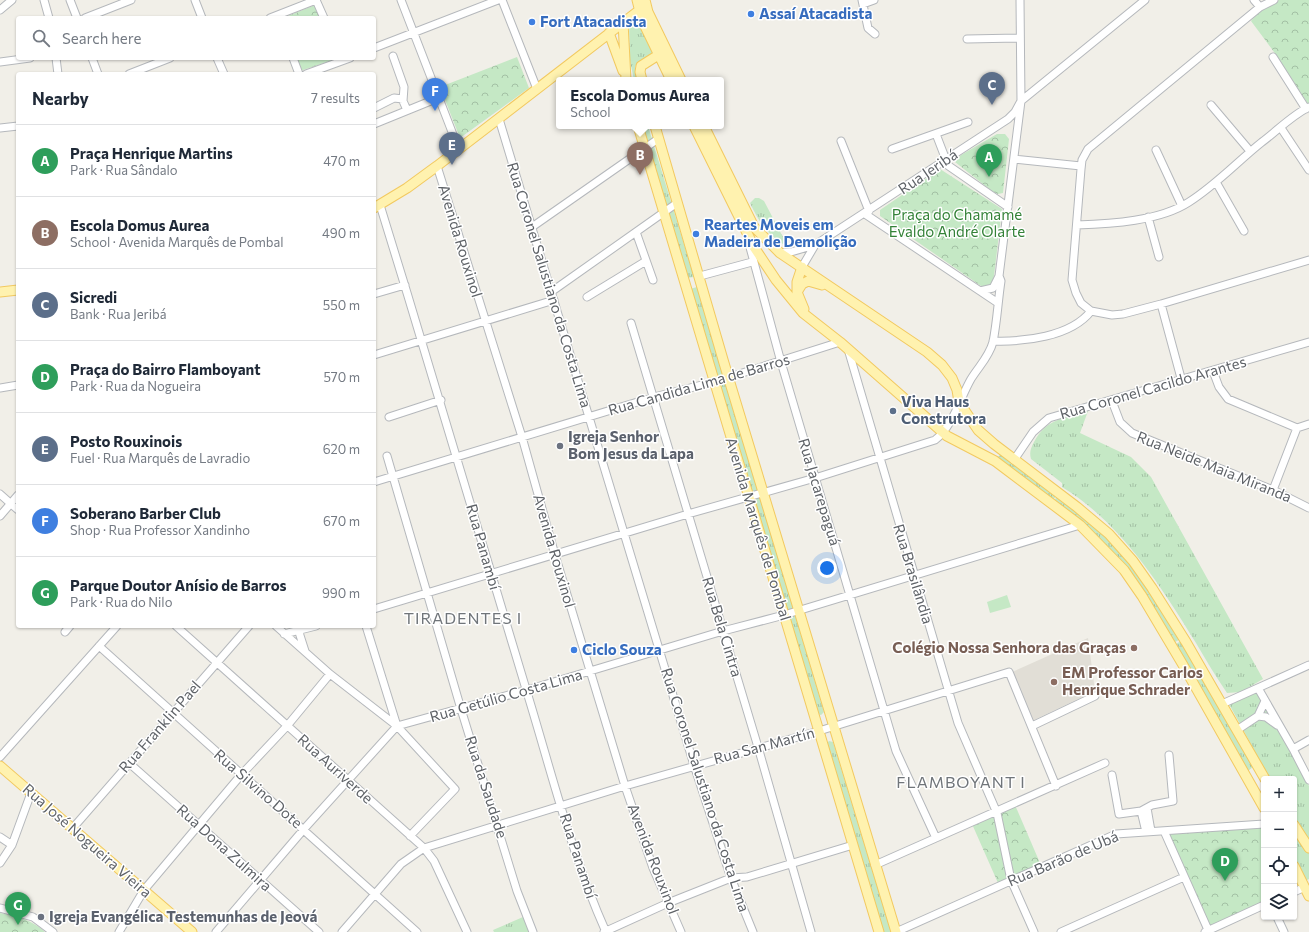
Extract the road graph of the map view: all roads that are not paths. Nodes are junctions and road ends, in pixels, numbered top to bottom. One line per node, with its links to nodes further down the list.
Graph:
1 (12, 0): 21 (street)
2 (44, 0): 22 (street)
3 (70, 0): 23 (street)
4 (131, 0): 24 (street)
5 (195, 0): 25 (street)
6 (293, 0): 20 (street)
7 (316, 0): 20 (street); 27 (street)
8 (401, 0): 29 (street)
9 (498, 0): 29 (street)
10 (502, 0): 57 (street)
11 (637, 0): 18 (main road)
12 (874, 0): 17 (street)
13 (1145, 0): 60 (street, Rua Jeribá)
14 (1254, 0): 19 (street)
15 (1274, 0): 19 (street)
16 (1020, 1): 32 (street)
17 (863, 2): 31 (street)
18 (645, 4): 28 (main road); 35 (main road)
19 (1260, 7): 86 (street)
20 (296, 8): 26 (street)
21 (0, 10)
22 (48, 16)
23 (76, 16)
24 (90, 16)
25 (201, 16)
26 (277, 16)
27 (323, 16)
28 (623, 22): 30 (main road); 53 (main road)
29 (413, 32): 34 (street); 58 (street)
30 (609, 33): 52 (main road); 57 (main road)
31 (875, 34)
32 (1019, 38): 33 (street); 60 (street)
33 (967, 39)
34 (376, 47)
35 (662, 53): 54 (main road); 55 (main road); 56 (main road)
36 (393, 56): 59 (street)
37 (1273, 57): 63 (street)
38 (16, 60): 45 (street)
39 (56, 60): 46 (street)
40 (93, 60): 47 (street)
41 (165, 60): 48 (street)
42 (218, 60): 49 (street)
43 (294, 60): 50 (street)
44 (340, 60): 51 (street)
45 (0, 62)
46 (58, 72)
47 (97, 72)
48 (134, 72)
49 (223, 72)
50 (298, 72)
51 (321, 72)
52 (625, 77)
53 (626, 77)
54 (641, 77)
55 (670, 77)
56 (679, 77)
57 (537, 89): 65 (main road)
58 (438, 98): 64 (street); 80 (street)
59 (403, 99): 62 (street); 64 (street)
60 (1021, 101): 83 (street); 84 (street, Rua Jeribá)
61 (1211, 105): 82 (street)
62 (376, 107)
63 (1308, 108): 70 (street)
64 (407, 110): 67 (street)
65 (499, 119): 80 (main road); 97 (street, Rua Coronel Salustiano da Costa Lima)
66 (968, 122): 75 (street)
67 (376, 123)
68 (16, 126): 69 (street)
69 (0, 128)
70 (1281, 128): 82 (street); 87 (street)
71 (639, 129): 78 (main road, Avenida Marquês de Pombal)
72 (656, 129): 76 (main road, Avenida Marquês de Pombal)
73 (695, 129): 100 (main road)
74 (705, 129): 102 (main road)
75 (936, 134): 79 (street); 84 (street)
76 (658, 139): 78 (street); 89 (main road, Avenida Marquês de Pombal)
77 (841, 141): 94 (street)
78 (644, 149): 93 (main road, Avenida Marquês de Pombal); 97 (street)
79 (892, 149)
80 (459, 150): 85 (main road)
81 (1156, 150): 91 (street)
82 (1250, 151): 88 (street)
83 (1014, 159): 86 (street); 92 (street)
84 (944, 161): 92 (street); 94 (street, Rua Jeribá)
85 (437, 166): 90 (main road); 124 (street, Avenida Rouxinol)
86 (1081, 166): 96 (street)
87 (1309, 170)
88 (1216, 182): 91 (street); 98 (street)
89 (677, 203): 93 (street); 108 (main road, Avenida Marquês de Pombal)
90 (377, 206): 111 (street, Rua Panambí)
91 (1182, 206): 95 (street)
92 (1008, 207): 109 (street)
93 (664, 212): 99 (street); 135 (main road, Avenida Marquês de Pombal)
94 (867, 212): 101 (street, Rua Jeribá); 114 (street)
95 (1148, 217): 96 (street); 103 (street)
96 (1077, 225): 123 (street)
97 (532, 227): 116 (street, Rua Coronel Salustiano da Costa Lima)
98 (1244, 231)
99 (636, 232): 105 (street); 116 (street)
100 (746, 232): 106 (street, Rua Jacarepaguá); 126 (main road)
101 (815, 245): 102 (street); 107 (street)
102 (780, 253): 107 (main road)
103 (1159, 257)
104 (1309, 260): 122 (street)
105 (646, 261): 110 (street); 119 (street)
106 (752, 262): 108 (street); 133 (street, Rua Jacarepaguá)
107 (802, 268): 113 (main road); 117 (main road)
108 (700, 276): 134 (main road, Avenida Marquês de Pombal)
109 (999, 276): 114 (street); 121 (street)
110 (653, 280)
111 (405, 285): 118 (street); 127 (street, Rua Panambí)
112 (16, 290): 115 (main road)
113 (835, 290): 117 (main road); 145 (main road)
114 (980, 291): 121 (street)
115 (0, 292)
116 (551, 292): 120 (street, Rua Coronel Salustiano da Costa Lima)
117 (797, 292): 126 (main road)
118 (376, 293)
119 (587, 298)
120 (554, 300): 124 (street); 147 (street, Rua Coronel Salustiano da Costa Lima)
121 (998, 303): 128 (street)
122 (1160, 304): 123 (street); 137 (street)
123 (1091, 311): 128 (street)
124 (485, 321): 127 (street); 151 (street, Avenida Rouxinol)
125 (631, 323): 142 (street, Rua Bela Cintra)
126 (818, 326): 129 (main road)
127 (422, 341): 132 (street); 143 (street, Rua Panambí)
128 (993, 341): 145 (street)
129 (840, 342): 131 (main road); 133 (street, Rua Candida Lima de Barros)
130 (1309, 342): 136 (street, Rua Coronel Cacildo Arantes)
131 (848, 349): 150 (main road); 154 (street, Rua Brasilândia)
132 (376, 355)
133 (781, 362): 138 (street, Rua Candida Lima de Barros); 158 (street, Rua Jacarepaguá)
134 (724, 363): 135 (main road); 138 (main road, Avenida Marquês de Pombal)
135 (710, 368): 140 (main road, Avenida Marquês de Pombal)
136 (1213, 371): 137 (street, Rua Coronel Cacildo Arantes); 149 (street)
137 (1181, 378): 144 (street, Rua Coronel Cacildo Arantes)
138 (730, 382): 140 (main road); 159 (main road, Avenida Marquês de Pombal)
139 (16, 385): 141 (street)
140 (715, 386): 142 (street, Rua Candida Lima de Barros); 161 (main road, Avenida Marquês de Pombal)
141 (0, 388)
142 (654, 397): 147 (street, Rua Candida Lima de Barros); 170 (street, Rua Bela Cintra)
143 (441, 400): 146 (street); 153 (street, Rua Panambí)
144 (1112, 401): 155 (street, Rua Coronel Cacildo Arantes); 162 (street, Rua Neide Maia Miranda)
145 (959, 402): 150 (street); 155 (main road)
146 (389, 417)
147 (589, 417): 151 (street, Rua Candida Lima de Barros); 173 (street, Rua Coronel Salustiano da Costa Lima)
148 (1309, 424): 149 (street)
149 (1297, 428): 162 (street)
150 (942, 432): 154 (street); 156 (main road)
151 (522, 437): 153 (street, Rua Candida Lima de Barros); 174 (street, Avenida Rouxinol)
152 (387, 456): 157 (street, Rua da Saudade)
153 (457, 457): 157 (street, Rua Candida Lima de Barros); 175 (street, Rua Panambí)
154 (879, 459): 158 (street); 176 (street, Rua Brasilândia)
155 (1014, 460): 156 (main road); 198 (main road)
156 (1007, 470): 172 (main road)
157 (393, 476): 160 (street, Rua Candida Lima de Barros); 177 (street, Rua da Saudade)
158 (815, 478): 165 (street); 178 (street, Rua Jacarepaguá)
159 (759, 479): 161 (main road); 165 (main road, Avenida Marquês de Pombal)
160 (376, 481)
161 (744, 484): 166 (main road, Avenida Marquês de Pombal)
162 (1273, 490): 169 (street, Rua Neide Maia Miranda)
163 (0, 494): 167 (street)
164 (16, 497): 167 (street)
165 (765, 497): 166 (main road); 179 (main road, Avenida Marquês de Pombal)
166 (750, 501): 170 (street); 180 (main road, Avenida Marquês de Pombal)
167 (10, 504): 168 (street); 171 (street)
168 (16, 508)
169 (1309, 508)
170 (688, 514): 173 (street); 190 (street, Rua Bela Cintra)
171 (0, 516)
172 (1080, 525): 176 (street); 196 (main road)
173 (624, 533): 174 (street); 193 (street, Rua Coronel Salustiano da Costa Lima)
174 (555, 555): 175 (street); 199 (street, Avenida Rouxinol)
175 (490, 574): 177 (street); 202 (street, Rua Panambí)
176 (914, 576): 178 (street); 203 (street, Rua Brasilândia)
177 (426, 594): 181 (street); 207 (street, Rua da Saudade)
178 (850, 595): 182 (street); 208 (street, Rua Jacarepaguá)
179 (794, 596): 180 (main road); 182 (main road, Avenida Marquês de Pombal)
180 (780, 602): 183 (main road, Avenida Marquês de Pombal)
181 (376, 608)
182 (800, 615): 183 (main road); 210 (main road, Avenida Marquês de Pombal)
183 (785, 619): 190 (street, Rua Getúlio Costa Lima); 212 (main road, Avenida Marquês de Pombal)
184 (115, 628): 192 (street)
185 (178, 628): 195 (street, Rua Auriverde)
186 (247, 628): 195 (street, Rua Franklin Pael)
187 (278, 628): 191 (street)
188 (298, 628): 191 (street); 194 (street)
189 (367, 628): 215 (street)
190 (723, 631): 193 (street, Rua Getúlio Costa Lima); 222 (street, Rua Bela Cintra)
191 (284, 634): 194 (street)
192 (99, 646): 209 (street, Rua Silvino Dote); 225 (street)
193 (659, 650): 199 (street, Rua Getúlio Costa Lima); 228 (street, Rua Coronel Salustiano da Costa Lima)
194 (305, 651): 200 (street)
195 (217, 664): 209 (street, Rua Franklin Pael); 214 (street, Rua Auriverde)
196 (1183, 665): 198 (main road); 213 (main road)
197 (1309, 665): 201 (street)
198 (1203, 670): 206 (main road)
199 (590, 672): 202 (street, Rua Getúlio Costa Lima); 235 (street, Avenida Rouxinol)
200 (330, 674): 214 (street); 215 (street)
201 (1258, 688): 205 (street); 206 (street)
202 (527, 690): 207 (street, Rua Getúlio Costa Lima); 239 (street, Rua Panambí)
203 (949, 692): 208 (street, Rua San Martín); 216 (street, Rua San Martín); 241 (street, Rua Brasilândia)
204 (1095, 696): 216 (street)
205 (1265, 701): 211 (street); 217 (street)
206 (1222, 704): 219 (main road)
207 (461, 709): 215 (street, Rua Getúlio Costa Lima); 244 (street, Rua da Saudade)
208 (884, 711): 218 (street, Rua San Martín); 252 (street, Rua Jacarepaguá)
209 (172, 713): 226 (street, Rua Franklin Pael); 230 (street, Rua Silvino Dote)
210 (830, 713): 212 (main road); 218 (main road, Avenida Marquês de Pombal)
211 (1258, 716): 217 (street); 219 (street)
212 (815, 717): 220 (main road, Avenida Marquês de Pombal)
213 (1217, 724): 219 (main road); 238 (main road)
214 (287, 726): 230 (street); 233 (street, Rua Auriverde)
215 (397, 726): 233 (street); 250 (street)
216 (1032, 726): 236 (street)
217 (1279, 726): 223 (street)
218 (835, 730): 220 (main road); 259 (main road, Avenida Marquês de Pombal)
219 (1237, 730): 232 (main road)
220 (820, 735): 222 (street, Rua San Martín); 254 (main road, Avenida Marquês de Pombal)
221 (1309, 740): 223 (street)
222 (758, 747): 228 (street, Rua San Martín); 258 (street, Rua Bela Cintra)
223 (1293, 749): 234 (street)
224 (1169, 755): 240 (street)
225 (0, 757)
226 (129, 763): 243 (street, Rua Dona Zulmira); 245 (street, Rua Franklin Pael)
227 (1106, 763): 236 (street)
228 (694, 765): 235 (street, Rua San Martín); 262 (street, Rua Coronel Salustiano da Costa Lima)
229 (0, 766): 237 (main road, Rua José Nogueira Vieira)
230 (241, 775): 243 (street); 246 (street, Rua Silvino Dote)
231 (1112, 775): 240 (street)
232 (1263, 776)
233 (348, 780): 246 (street); 250 (street, Rua Auriverde)
234 (1309, 780)
235 (626, 786): 239 (street, Rua San Martín); 270 (street, Avenida Rouxinol)
236 (1056, 786): 241 (street)
237 (31, 793): 245 (main road, Rua José Nogueira Vieira); 253 (street)
238 (1261, 803)
239 (561, 806): 244 (street, Rua San Martín); 286 (street, Rua Panambí)
240 (1144, 809): 249 (street)
241 (997, 812): 252 (street); 263 (street, Rua Brasilândia)
242 (1261, 824): 247 (street, Rua Barão de Ubá)
243 (198, 825): 264 (street, Rua Dona Zulmira); 266 (street)
244 (498, 826): 255 (street, Rua San Martín); 285 (street, Rua da Saudade)
245 (72, 829): 266 (main road, Rua José Nogueira Vieira)
246 (304, 830): 264 (street); 268 (street, Rua Silvino Dote)
247 (1164, 830): 249 (street, Rua Barão de Ubá); 261 (street)
248 (1297, 830): 256 (main road)
249 (1149, 832): 263 (street, Rua Barão de Ubá)
250 (410, 836): 255 (street, Rua Auriverde)
251 (0, 837): 253 (street)
252 (936, 838): 259 (street)
253 (12, 845): 257 (street)
254 (853, 845): 258 (street); 275 (main road, Avenida Marquês de Pombal)
255 (424, 848): 268 (street, Rua San Martín); 284 (street, Rua Auriverde)
256 (1309, 848)
257 (0, 863)
258 (790, 863): 262 (street); 289 (street, Rua Bela Cintra)
259 (875, 865): 273 (main road, Avenida Marquês de Pombal)
260 (1297, 872): 265 (main road)
261 (1184, 876): 276 (street); 292 (street)
262 (731, 878): 270 (street); 288 (street, Rua Coronel Salustiano da Costa Lima)
263 (1011, 880): 290 (street, Rua Barão de Ubá); 291 (street, Rua Brasilândia)
264 (262, 881): 280 (street); 281 (street, Rua Dona Zulmira)
265 (1304, 887): 267 (street); 269 (main road)
266 (144, 890): 278 (street); 279 (main road, Rua José Nogueira Vieira)
267 (1297, 890)
268 (375, 892): 282 (street, Rua San Martín); 283 (street, Rua Silvino Dote)
269 (1309, 896)
270 (668, 903): 286 (street); 287 (street, Avenida Rouxinol)
271 (1261, 906): 276 (street)
272 (0, 908): 277 (street)
273 (892, 919): 275 (main road); 290 (main road, Avenida Marquês de Pombal)
274 (1278, 920): 293 (street)
275 (878, 928)
276 (1207, 931)
277 (53, 932)
278 (119, 932)
279 (192, 932)
280 (216, 932)
281 (319, 932)
282 (342, 932)
283 (417, 932)
284 (467, 932)
285 (533, 932)
286 (605, 932)
287 (681, 932)
288 (753, 932)
289 (811, 932)
290 (896, 932)
291 (1034, 932)
292 (1061, 932)
293 (1284, 932)

